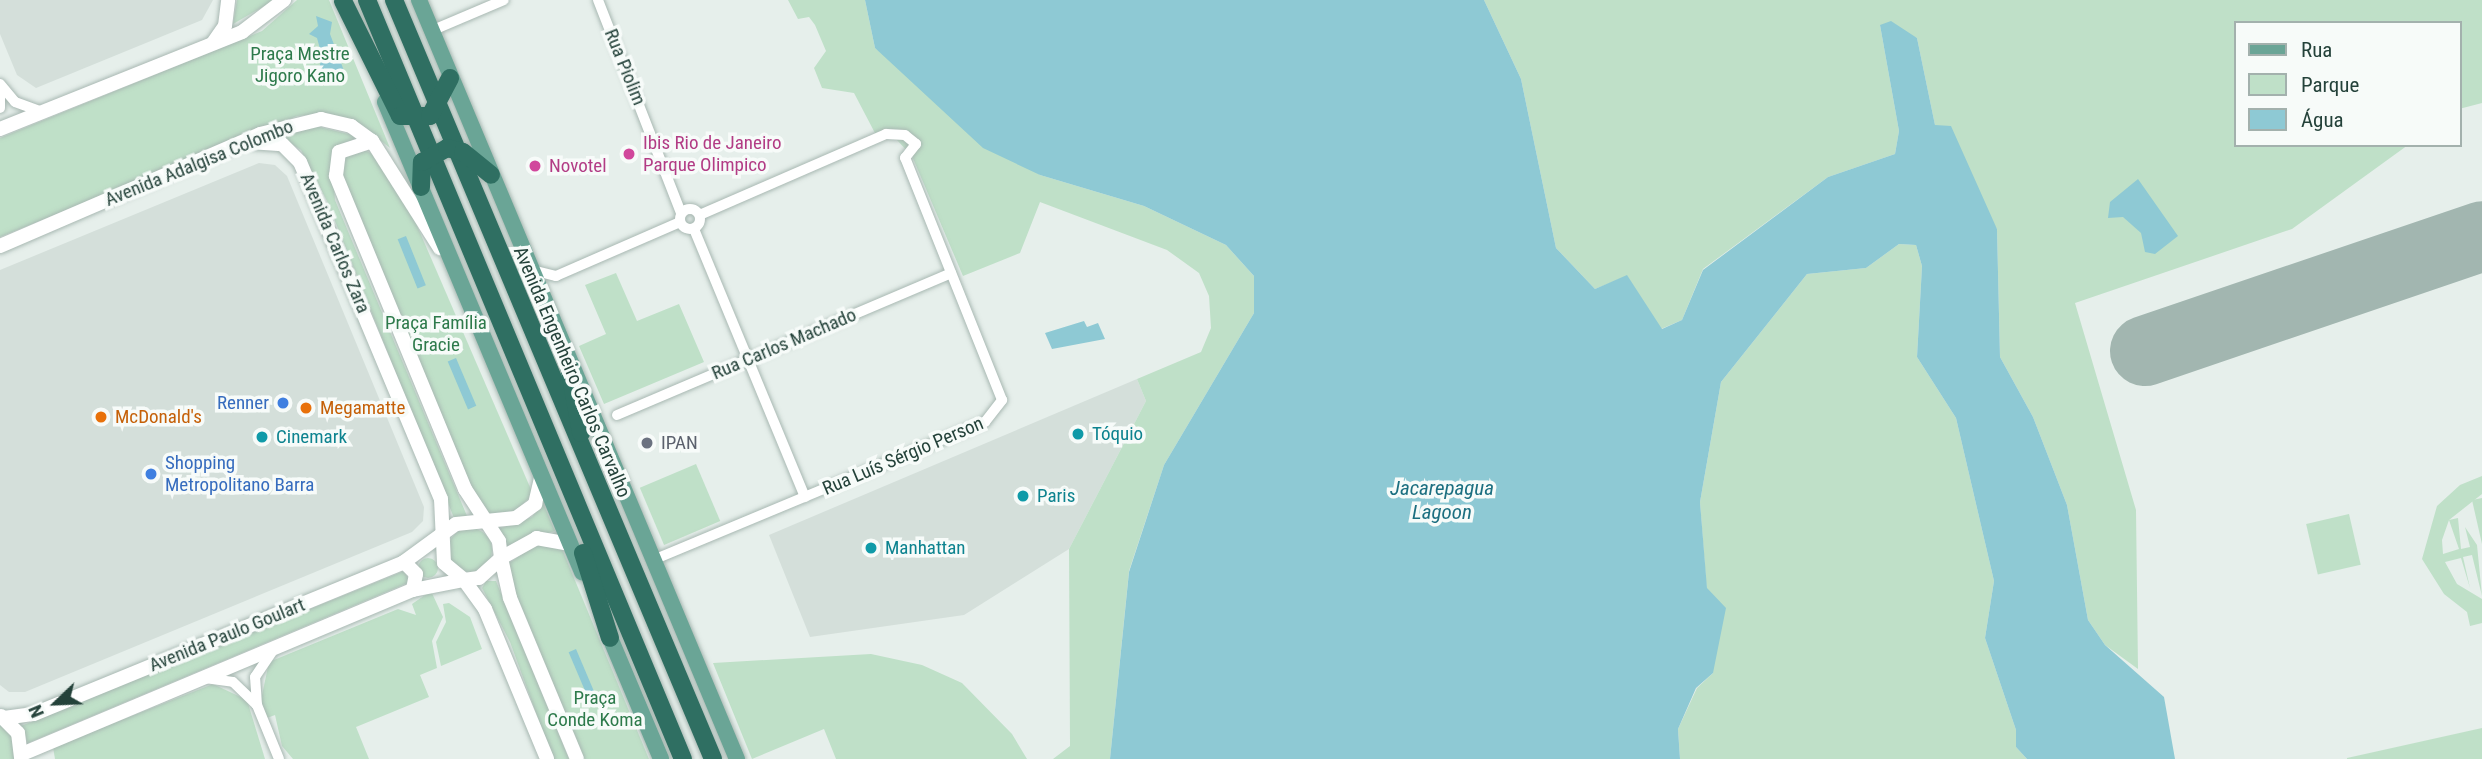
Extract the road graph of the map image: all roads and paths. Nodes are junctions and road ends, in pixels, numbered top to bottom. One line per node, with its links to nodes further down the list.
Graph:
1 (228, 0): 10 (street)
2 (284, 0): 10 (street)
3 (343, 0): 16 (highway); 23 (main road)
4 (367, 0): 16 (highway)
5 (394, 0): 14 (highway, Avenida Engenheiro Carlos Carvalho)
6 (419, 0): 9 (main road, Avenida Engenheiro Carlos Carvalho)
7 (503, 0): 9 (street)
8 (598, 0): 25 (street, Rua Piolim)
9 (431, 31): 11 (main road, Avenida Engenheiro Carlos Carvalho)
10 (212, 44): 15 (street)
11 (450, 78): 14 (highway); 22 (main road, Avenida Engenheiro Carlos Carvalho)
12 (0, 85): 13 (street); 15 (street)
13 (0, 108)
14 (439, 108): 16 (highway); 20 (highway, Avenida Engenheiro Carlos Carvalho)
15 (43, 112): 17 (street)
16 (418, 120): 21 (highway)
17 (0, 129)
18 (372, 141): 19 (street, Avenida Adalgisa Colombo); 29 (street, Avenida Adalgisa Colombo); 38 (street, Avenida Carlos Zara)
19 (250, 142): 27 (street, Avenida Adalgisa Colombo); 39 (street, Avenida Carlos Zara)
20 (456, 148): 21 (highway); 22 (highway); 35 (highway, Avenida Engenheiro Carlos Carvalho)
21 (432, 153): 23 (highway); 31 (highway)
22 (491, 175): 28 (main road, Avenida Engenheiro Carlos Carvalho)
23 (421, 187): 29 (main road)
24 (700, 215): 25 (street); 26 (street); 30 (street, Rua Luís Sérgio Person)
25 (681, 218): 26 (street); 28 (street)
26 (694, 229): 32 (street)
27 (0, 246)
28 (529, 268): 33 (main road, Avenida Engenheiro Carlos Carvalho)
29 (455, 271): 36 (main road)
30 (951, 273): 32 (street, Rua Carlos Machado); 37 (street, Rua Luís Sérgio Person)
31 (512, 356): 46 (highway); 56 (highway)
32 (747, 358): 34 (street, Rua Carlos Machado); 37 (street)
33 (569, 366): 35 (highway); 42 (main road, Avenida Engenheiro Carlos Carvalho)
34 (617, 415)
35 (589, 467): 57 (highway, Avenida Engenheiro Carlos Carvalho)
36 (541, 477): 38 (street); 40 (main road)
37 (804, 497): 42 (street, Rua Luís Sérgio Person)
38 (483, 523): 39 (street); 41 (street)
39 (443, 537): 43 (street, Avenida Paulo Goulart); 44 (street)
40 (570, 544): 41 (street); 46 (main road)
41 (501, 558): 44 (street); 54 (street)
42 (653, 560): 58 (main road, Avenida Engenheiro Carlos Carvalho)
43 (404, 562): 45 (street); 50 (street, Avenida Paulo Goulart)
44 (464, 580): 45 (street, Avenida Paulo Goulart); 51 (street)
45 (413, 590): 47 (street, Avenida Paulo Goulart)
46 (610, 638): 55 (main road)
47 (278, 646): 48 (street, Avenida Paulo Goulart); 49 (street)
48 (201, 678): 49 (street); 52 (street, Avenida Paulo Goulart)
49 (257, 705): 53 (street)
50 (2, 717): 52 (street)
51 (543, 755)
52 (22, 756)
53 (279, 759)
54 (577, 759)
55 (661, 759)
56 (683, 759)
57 (713, 759)
58 (737, 759)

